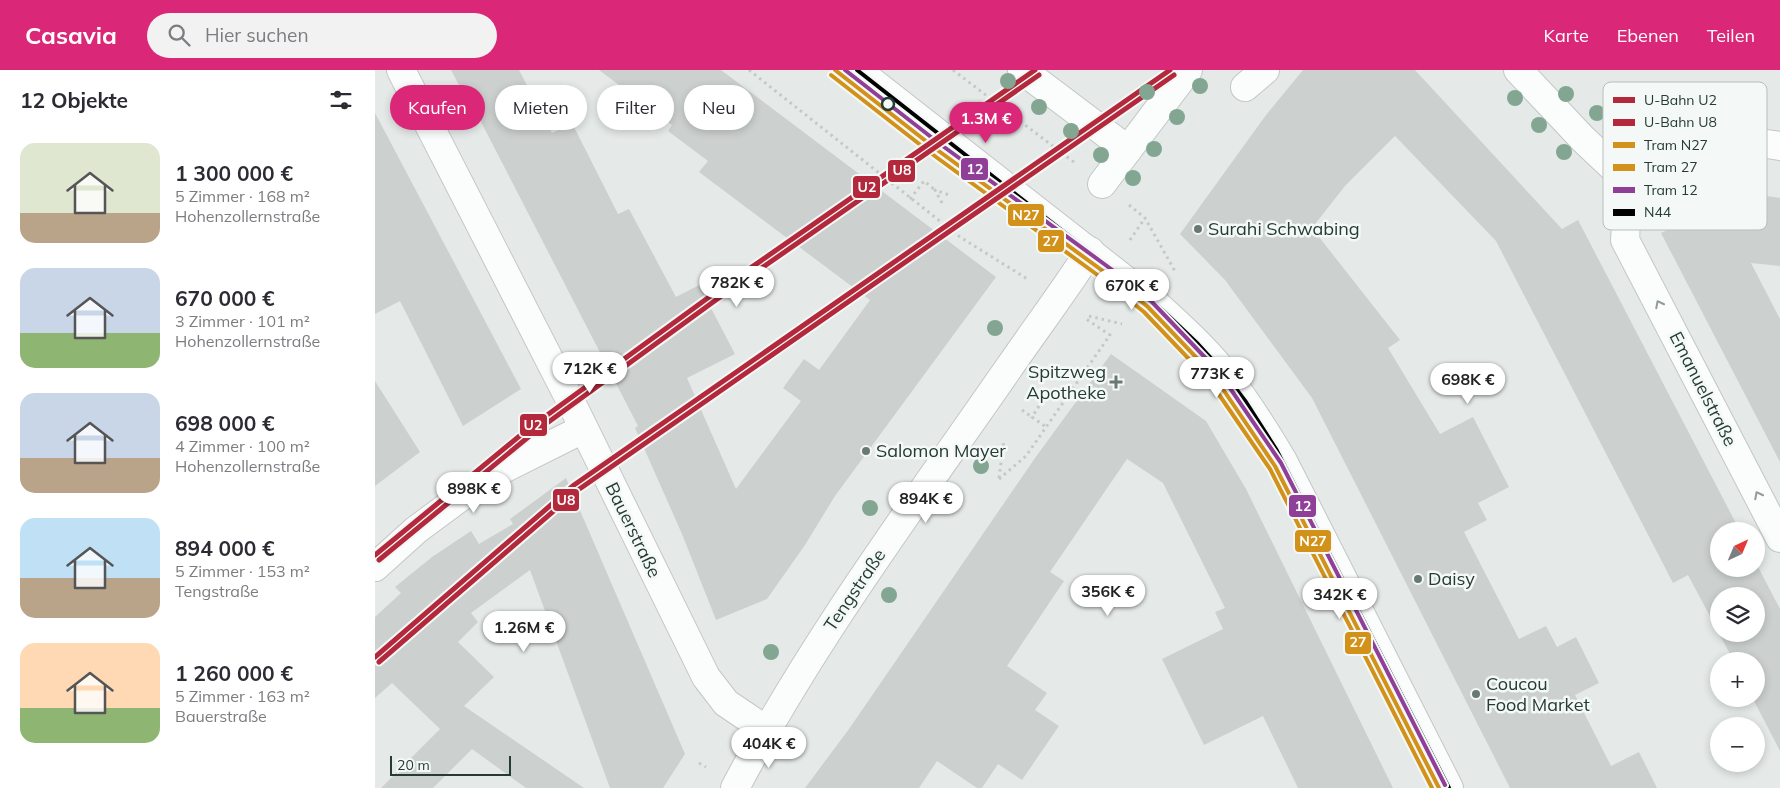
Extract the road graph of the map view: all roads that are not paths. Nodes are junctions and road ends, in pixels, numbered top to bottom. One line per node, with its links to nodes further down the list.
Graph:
1 (401, 70): 13 (street, Bauerstraße)
2 (857, 70): 12 (street)
3 (1188, 70): 8 (street)
4 (1518, 70): 9 (street)
5 (1041, 73): 8 (street)
6 (1767, 144): 7 (street)
7 (1780, 146)
8 (1128, 150): 10 (street)
9 (1603, 158)
10 (1102, 184)
11 (1625, 230): 14 (street, Emanuelstraße, one-way to 11)
12 (1090, 251): 16 (street, Tengstraße); 18 (street)
13 (583, 429): 15 (street); 16 (street, Bauerstraße)
14 (1780, 538)
15 (375, 567)
16 (766, 730): 17 (street, Tengstraße)
17 (735, 788)
18 (1449, 788)

